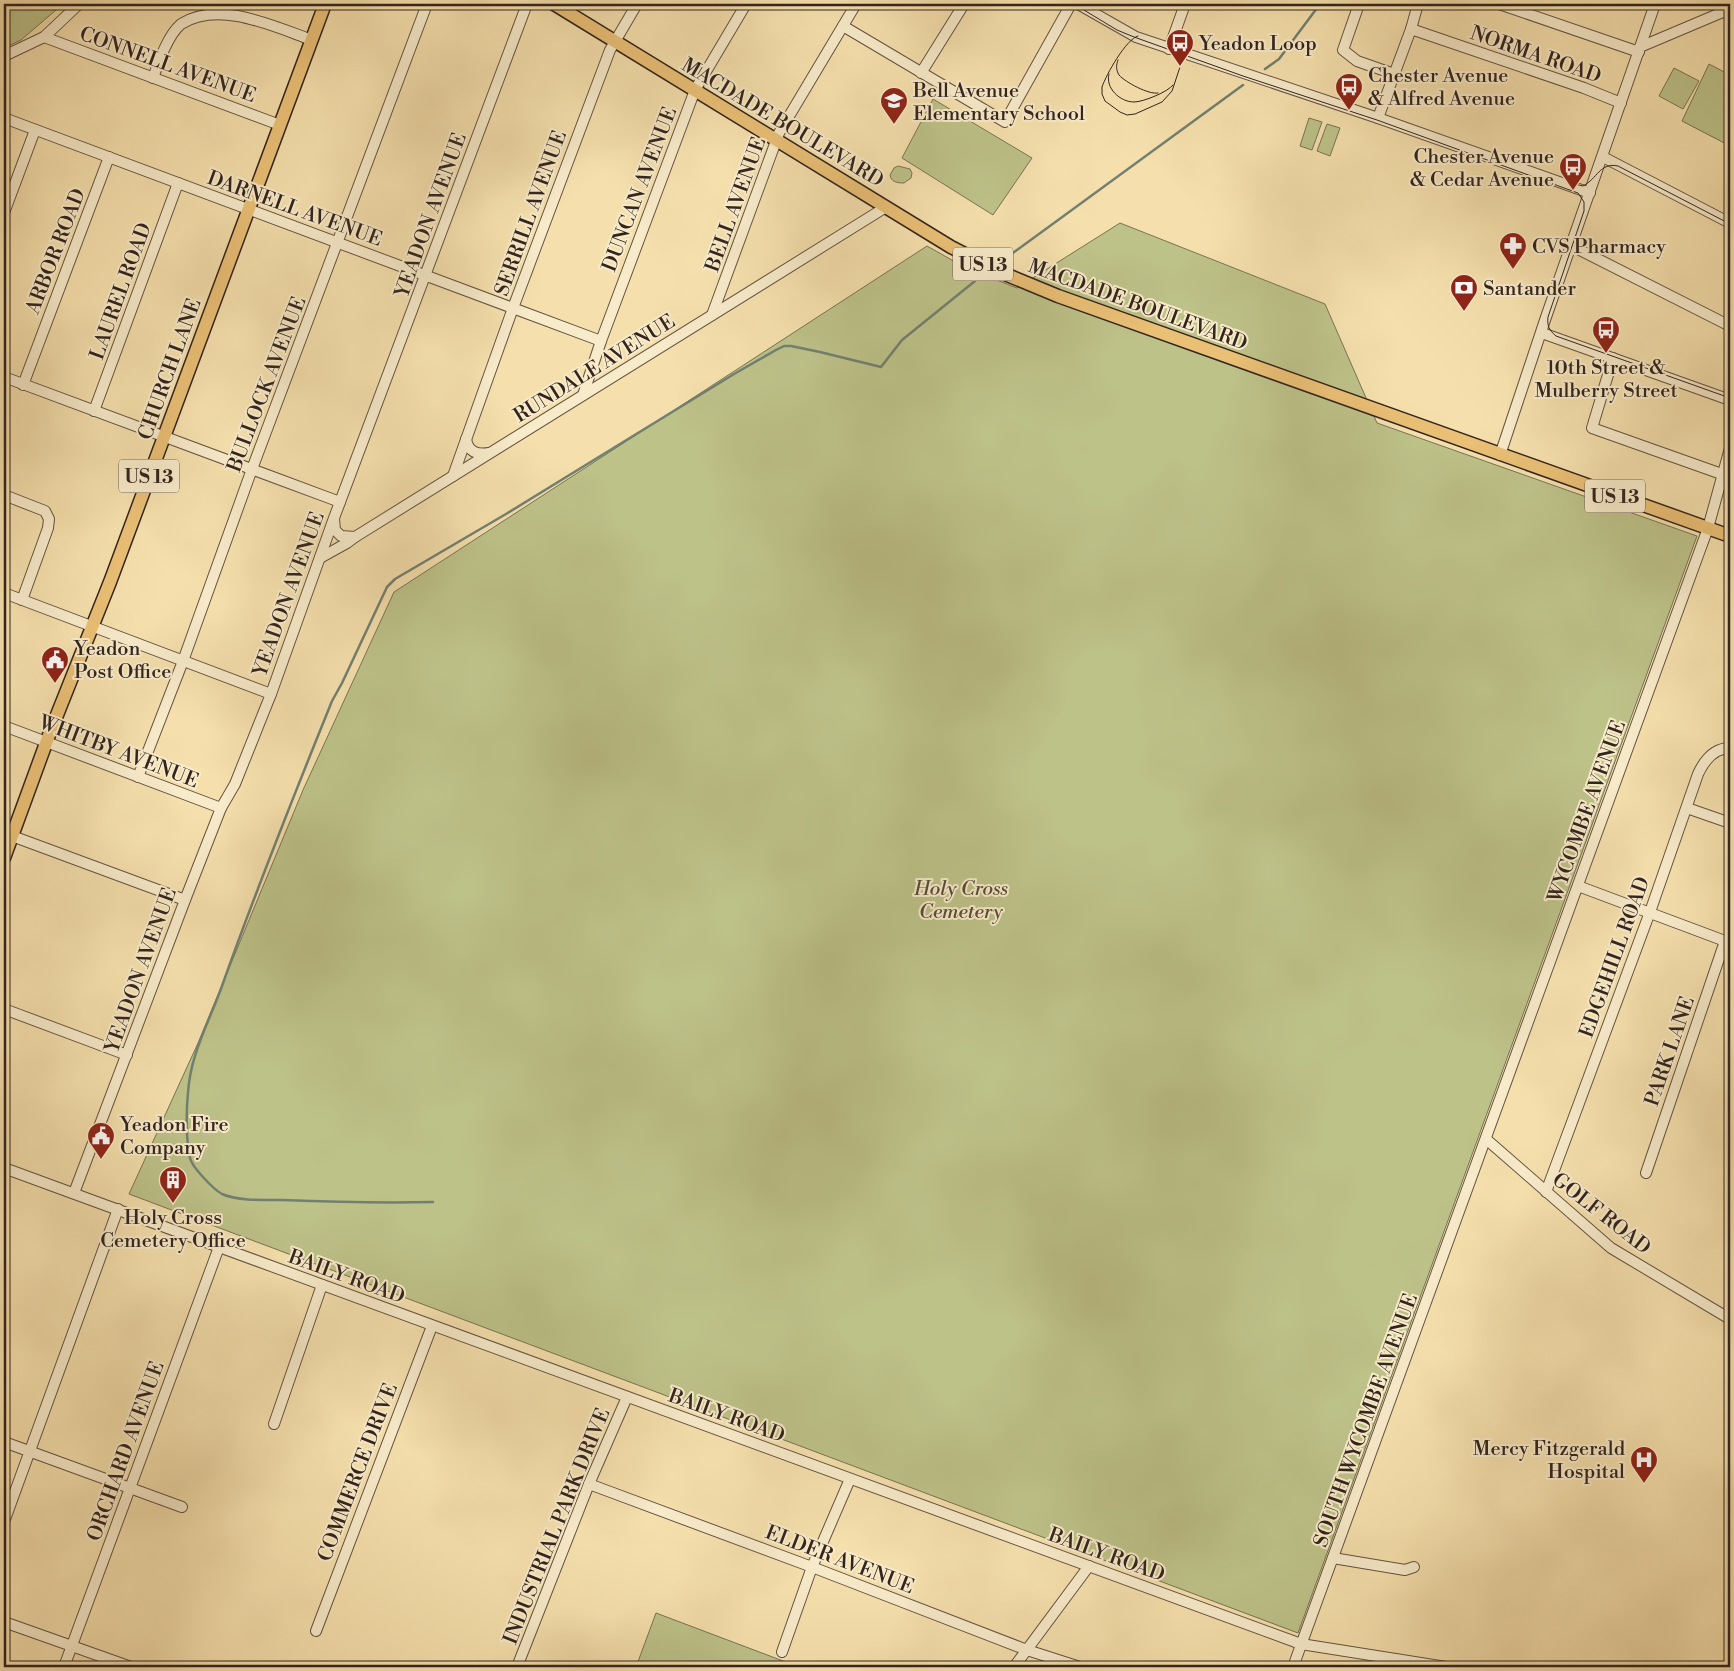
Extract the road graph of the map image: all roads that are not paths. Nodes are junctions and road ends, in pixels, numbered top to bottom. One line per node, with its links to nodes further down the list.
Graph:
1 (79, 4): 20 (street)
2 (325, 4): 21 (main road, CHURCH LANE / US 13)
3 (427, 4): 44 (street, BULLOCK AVENUE)
4 (527, 4): 46 (street, YEADON AVENUE)
5 (554, 4): 22 (main road, MACDADE BOULEVARD / US 13)
6 (637, 4): 22 (street, SERRILL AVENUE)
7 (746, 4): 29 (street, DUNCAN AVENUE)
8 (856, 4): 18 (street, BELL AVENUE)
9 (964, 4): 26 (street)
10 (1072, 4): 26 (street)
11 (1078, 4): 23 (street)
12 (1185, 4): 23 (street)
13 (1359, 4): 27 (street)
14 (1418, 4): 19 (street)
15 (1499, 4): 24 (street)
16 (1655, 4): 24 (street)
17 (1730, 9): 24 (street)
18 (843, 26): 26 (street); 35 (street, BELL AVENUE)
19 (1410, 29): 27 (street); 30 (street, NORMA ROAD)
20 (44, 37): 25 (street); 28 (street, CONNELL AVENUE)
21 (312, 40): 28 (street); 33 (main road, CHURCH LANE / US 13)
22 (615, 41): 29 (main road, MACDADE BOULEVARD / US 13); 47 (street, SERRILL AVENUE)
23 (1169, 49): 32 (street)
24 (1640, 50): 30 (street)
25 (4, 56)
26 (921, 73)
27 (1394, 74): 32 (street)
28 (153, 78): 33 (street, CONNELL AVENUE)
29 (695, 90): 35 (main road, MACDADE BOULEVARD / US 13); 51 (street, DUNCAN AVENUE)
30 (1621, 103): 37 (street)
31 (4, 118): 34 (street, DARNELL AVENUE)
32 (1378, 118): 39 (street)
33 (280, 125): 41 (main road, CHURCH LANE / US 13)
34 (35, 130): 36 (street, DARNELL AVENUE); 42 (street)
35 (777, 140): 40 (main road, MACDADE BOULEVARD / US 13); 48 (street, BELL AVENUE)
36 (109, 157): 38 (street, DARNELL AVENUE); 54 (street, ARBOR ROAD)
37 (1603, 157): 39 (street); 43 (street)
38 (178, 183): 41 (street, DARNELL AVENUE); 57 (street, LAUREL ROAD)
39 (1590, 193): 45 (street)
40 (886, 207): 48 (street, RUNDALE AVENUE); 62 (main road, MACDADE BOULEVARD / US 13)
41 (249, 209): 44 (street, DARNELL AVENUE); 58 (main road, CHURCH LANE / US 13)
42 (4, 213)
43 (1730, 223)
44 (338, 243): 46 (street, DARNELL AVENUE); 63 (street, BULLOCK AVENUE)
45 (1573, 246): 49 (street); 50 (street)
46 (426, 276): 47 (street, DARNELL AVENUE); 67 (street, YEADON AVENUE)
47 (513, 308): 51 (street, DARNELL AVENUE); 59 (street, SERRILL AVENUE)
48 (712, 315): 55 (street, RUNDALE AVENUE)
49 (1730, 326)
50 (1542, 333): 52 (street); 62 (street)
51 (601, 341): 55 (street, DUNCAN AVENUE)
52 (1613, 358): 56 (street); 65 (street)
53 (4, 377): 54 (street)
54 (23, 384): 57 (street)
55 (583, 395): 61 (street, RUNDALE AVENUE)
56 (1730, 400)
57 (94, 411): 58 (street)
58 (164, 436): 63 (street); 75 (main road, CHURCH LANE / US 13)
59 (466, 438): 61 (street); 64 (street, SERRILL AVENUE)
60 (1730, 448): 65 (street, WYCOMBE AVENUE)
61 (490, 453): 64 (street, RUNDALE AVENUE)
62 (1500, 455): 69 (main road, US 13)
63 (252, 469): 67 (street); 76 (street, BULLOCK AVENUE)
64 (453, 476): 71 (street, RUNDALE AVENUE)
65 (1727, 476): 69 (street, WYCOMBE AVENUE)
66 (4, 495): 74 (street)
67 (340, 502): 68 (street, YEADON AVENUE)
68 (334, 518): 71 (street); 72 (street, YEADON AVENUE)
69 (1708, 528): 70 (main road, US 13); 87 (street, WYCOMBE AVENUE)
70 (1730, 536)
71 (355, 537): 72 (street, RUNDALE AVENUE)
72 (320, 558): 77 (street, YEADON AVENUE)
73 (4, 593): 74 (street)
74 (22, 600): 75 (street)
75 (93, 627): 76 (street); 79 (main road, CHURCH LANE / US 13)
76 (183, 661): 77 (street); 81 (street, BULLOCK AVENUE)
77 (271, 694): 82 (street, YEADON AVENUE)
78 (4, 726): 79 (street, WHITBY AVENUE)
79 (47, 742): 81 (street, WHITBY AVENUE); 85 (main road, CHURCH LANE / US 13)
80 (1730, 748): 83 (street, EDGEHILL ROAD)
81 (138, 777): 82 (street, WHITBY AVENUE)
82 (221, 808): 88 (street, YEADON AVENUE)
83 (1686, 808): 84 (street); 89 (street, EDGEHILL ROAD)
84 (1730, 823)
85 (12, 836): 86 (main road, CHURCH LANE / US 13); 88 (street)
86 (4, 858)
87 (1578, 886): 89 (street); 92 (street, WYCOMBE AVENUE)
88 (185, 900): 91 (street, YEADON AVENUE)
89 (1650, 912): 94 (street, PARK LANE); 96 (street, EDGEHILL ROAD)
90 (4, 1009): 91 (street)
91 (127, 1055): 97 (street, YEADON AVENUE)
92 (1486, 1139): 95 (street, WYCOMBE AVENUE); 96 (street, GOLF ROAD)
93 (4, 1168): 97 (street, BAILY ROAD)
94 (1646, 1173)
95 (1469, 1184): 112 (street, SOUTH WYCOMBE AVENUE)
96 (1546, 1192): 101 (street, GOLF ROAD)
97 (74, 1193): 98 (street, BAILY ROAD)
98 (118, 1209): 99 (street, BAILY ROAD); 106 (street)
99 (219, 1248): 100 (street, BAILY ROAD); 109 (street, ORCHARD AVENUE)
100 (322, 1285): 102 (street, BAILY ROAD); 104 (street)
101 (1730, 1319)
102 (432, 1326): 103 (street, BAILY ROAD); 117 (street, COMMERCE DRIVE)
103 (627, 1397): 107 (street, BAILY ROAD); 108 (street, INDUSTRIAL PARK DRIVE)
104 (274, 1424)
105 (4, 1442): 106 (street)
106 (30, 1452): 109 (street); 111 (street)
107 (850, 1479): 113 (street); 114 (street, BAILY ROAD)
108 (589, 1484): 113 (street, ELDER AVENUE); 124 (street, INDUSTRIAL PARK DRIVE)
109 (129, 1488): 110 (street); 119 (street, ORCHARD AVENUE)
110 (182, 1507)
111 (4, 1522)
112 (1333, 1558): 115 (street); 118 (street, SOUTH WYCOMBE AVENUE)
113 (812, 1566): 120 (street, ELDER AVENUE); 121 (street)
114 (1089, 1566): 118 (street, BAILY ROAD); 120 (street)
115 (1414, 1567)
116 (4, 1622): 119 (street)
117 (316, 1631)
118 (1301, 1644): 127 (street, SOUTH WYCOMBE AVENUE); 128 (street, BAILY ROAD)
119 (72, 1646): 122 (street, ORCHARD AVENUE); 123 (street)
120 (1027, 1650): 125 (street); 126 (street, ELDER AVENUE)
121 (782, 1652)
122 (64, 1667)
123 (131, 1667)
124 (517, 1667)
125 (1014, 1667)
126 (1080, 1667)
127 (1293, 1667)
128 (1446, 1667)

